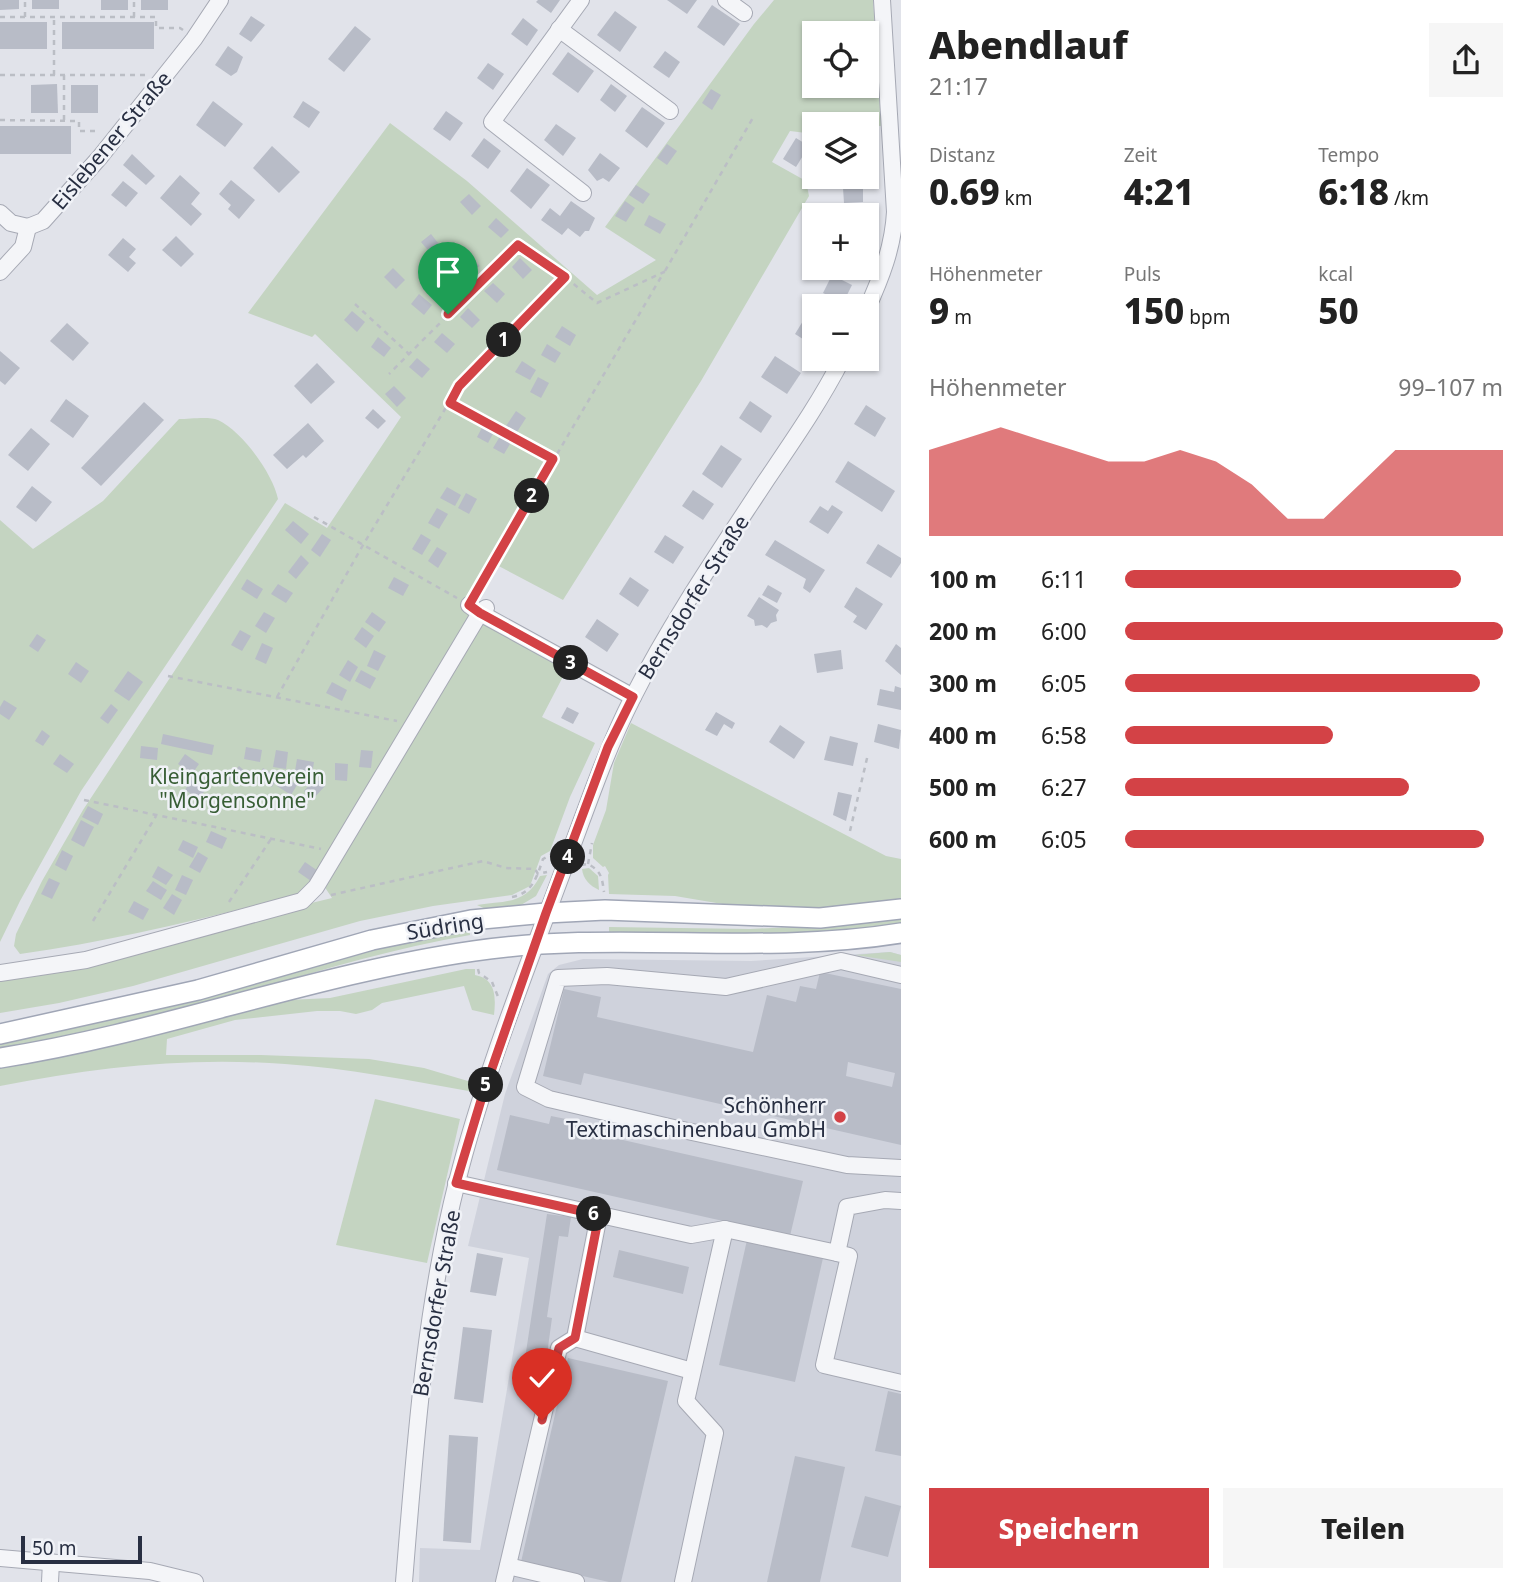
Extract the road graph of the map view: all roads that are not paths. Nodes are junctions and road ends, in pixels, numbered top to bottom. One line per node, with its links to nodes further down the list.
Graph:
1 (220, 0): 11 (street, Eislebener Straße)
2 (581, 0): 6 (street)
3 (726, 0): 5 (street)
4 (882, 0): 8 (street)
5 (744, 13)
6 (559, 29): 7 (street); 9 (street)
7 (670, 111)
8 (898, 192): 12 (street)
9 (583, 193)
10 (0, 213): 11 (street)
11 (27, 227): 13 (street)
12 (898, 234): 14 (street)
13 (0, 272)
14 (874, 294)
15 (835, 371): 16 (street, Bernsdorfer Straße)
16 (633, 697): 18 (street, Bernsdorfer Straße); 21 (street)
17 (901, 909): 18 (main road, Südring)
18 (546, 913): 20 (street, Bernsdorfer Straße); 23 (main road, Südring)
19 (901, 933): 20 (main road, Südring)
20 (536, 945): 24 (main road, Südring); 26 (street, Bernsdorfer Straße)
21 (0, 973)
22 (901, 975): 25 (street)
23 (0, 1034)
24 (0, 1058)
25 (901, 1168)
26 (456, 1183): 28 (street); 39 (street, Bernsdorfer Straße)
27 (901, 1201): 30 (street)
28 (599, 1215): 29 (street); 31 (street)
29 (725, 1229): 30 (street); 32 (street)
30 (836, 1253): 33 (street)
31 (575, 1338): 32 (street); 36 (street)
32 (692, 1370): 41 (street)
33 (901, 1383)
34 (0, 1558): 35 (street)
35 (51, 1562): 37 (street); 38 (street)
36 (506, 1574): 40 (street)
37 (50, 1582)
38 (195, 1582)
39 (404, 1582)
40 (576, 1582)
41 (683, 1582)

